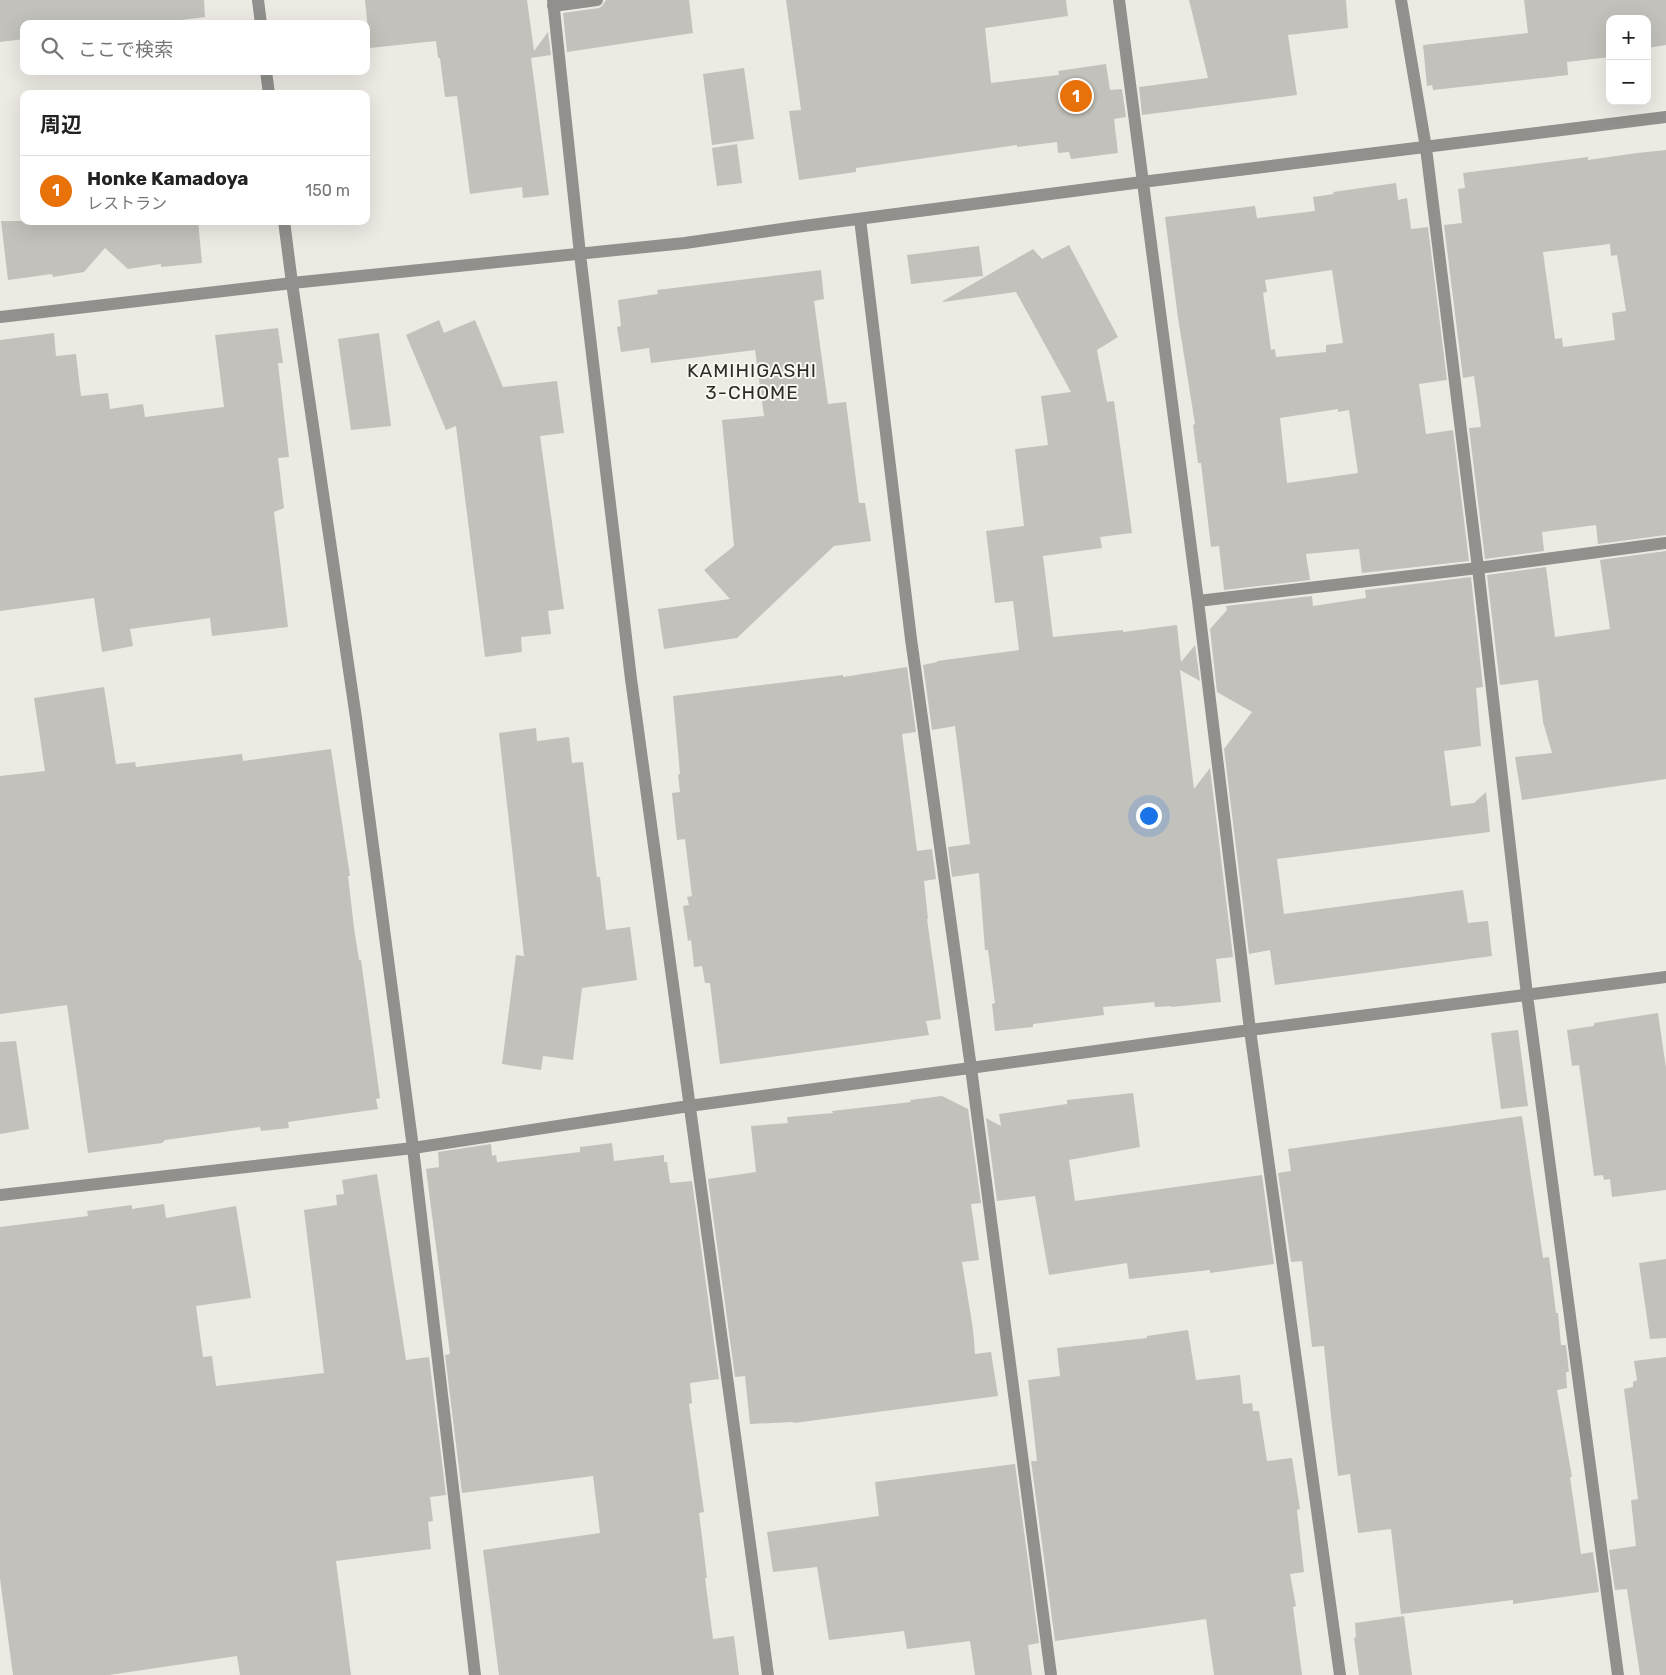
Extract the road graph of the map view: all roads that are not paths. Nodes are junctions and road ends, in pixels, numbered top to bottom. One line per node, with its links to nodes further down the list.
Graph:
1 (258, 0): 6 (street)
2 (596, 0): 5 (street)
3 (1119, 0): 11 (street)
4 (1401, 0): 10 (street)
5 (553, 3): 14 (street)
6 (260, 20)
7 (267, 75): 8 (street)
8 (268, 90)
9 (1666, 117): 10 (street)
10 (1426, 148): 11 (street); 18 (street)
11 (1142, 182): 12 (street); 19 (street)
12 (860, 219): 14 (street); 23 (street)
13 (285, 225): 15 (street)
14 (580, 254): 15 (street); 24 (street)
15 (292, 283): 16 (street); 25 (street)
16 (0, 317)
17 (1666, 543): 18 (street)
18 (1478, 568): 19 (street); 21 (street)
19 (1198, 601): 22 (street)
20 (1666, 977): 21 (street)
21 (1527, 995): 22 (street); 31 (street)
22 (1250, 1030): 23 (street); 30 (street)
23 (971, 1068): 24 (street); 29 (street)
24 (690, 1106): 25 (street); 28 (street)
25 (413, 1148): 26 (street); 27 (street)
26 (0, 1195)
27 (475, 1675)
28 (768, 1675)
29 (1051, 1675)
30 (1340, 1675)
31 (1618, 1675)

